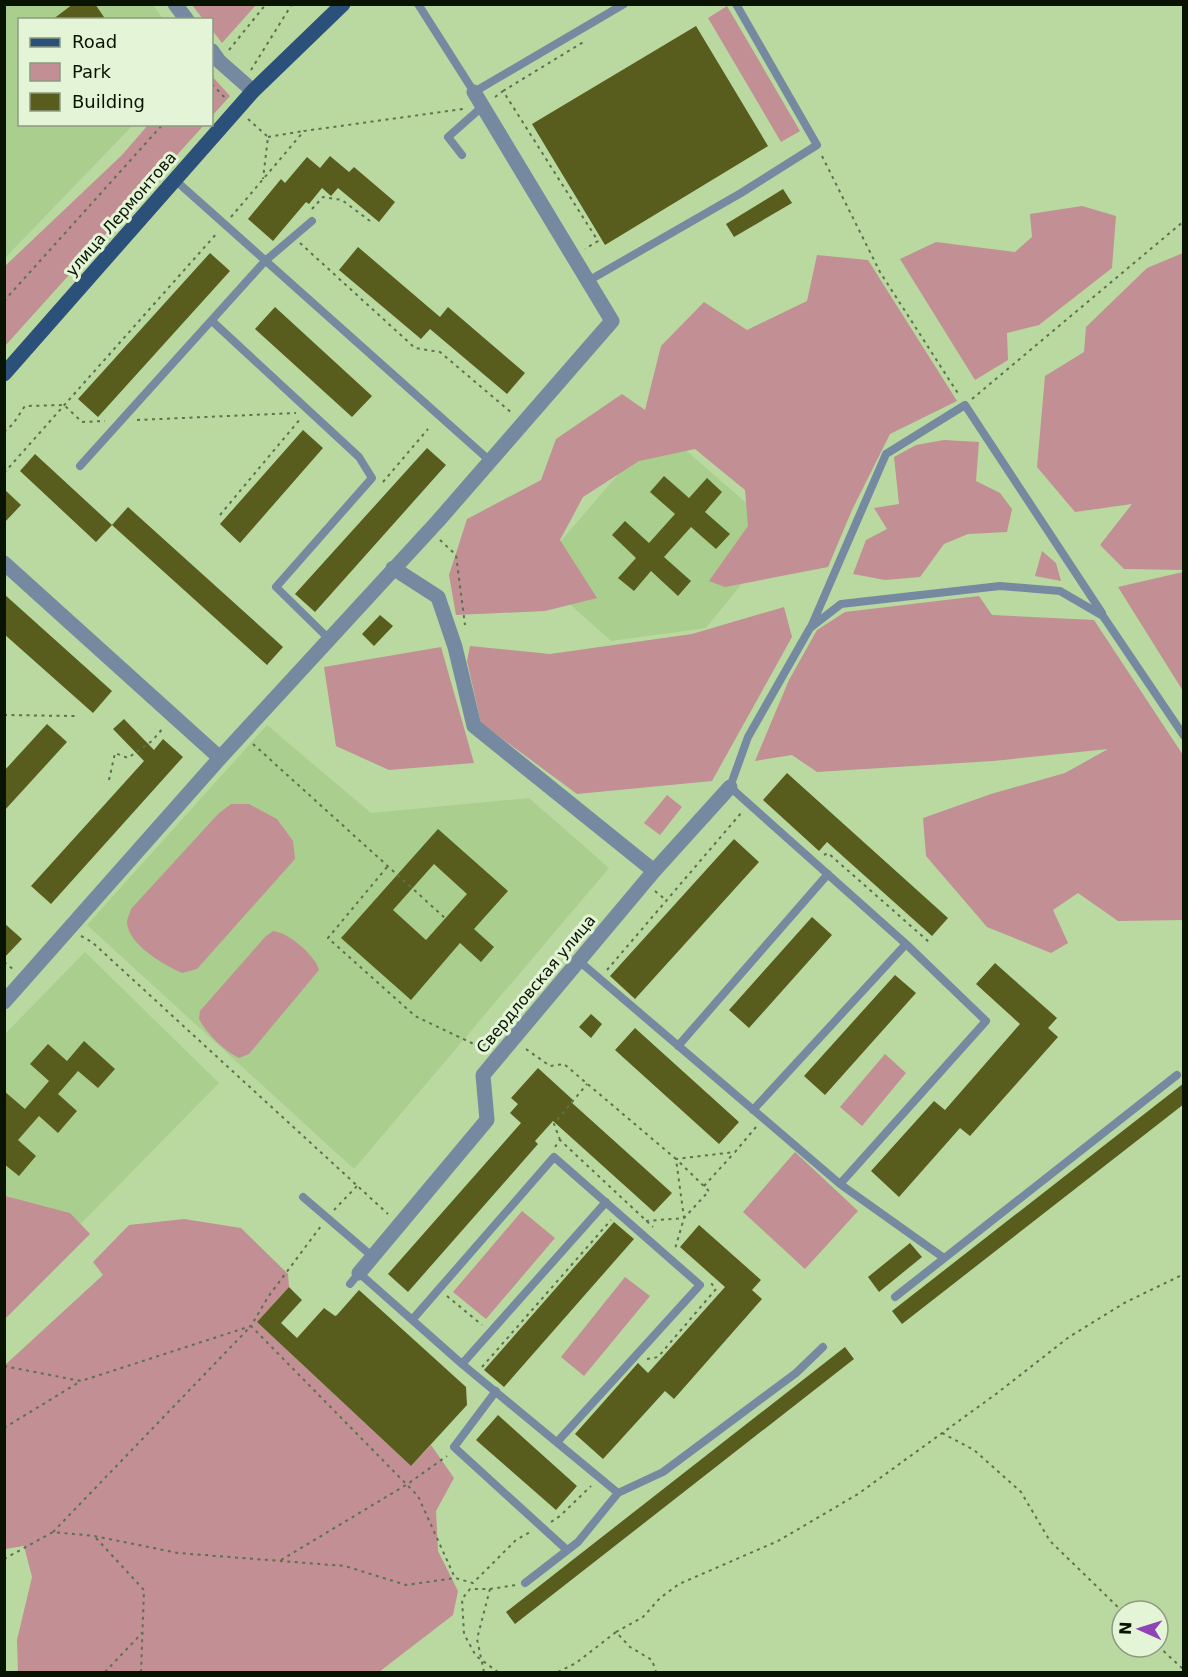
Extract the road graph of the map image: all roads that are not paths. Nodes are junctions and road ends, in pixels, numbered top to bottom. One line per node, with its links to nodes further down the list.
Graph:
1 (175, 4): 6 (street)
2 (343, 4): 8 (main road, улица Лермонтова)
3 (624, 4): 9 (lane)
4 (735, 4): 15 (lane)
5 (420, 5): 9 (lane)
6 (185, 18)
7 (215, 56): 8 (street)
8 (248, 87): 12 (main road, улица Лермонтова)
9 (474, 92): 10 (street)
10 (483, 106): 11 (lane); 15 (street)
11 (462, 155)
12 (175, 180): 14 (lane); 17 (main road, улица Лермонтова)
13 (312, 221): 14 (lane)
14 (265, 261): 16 (lane); 18 (lane)
15 (588, 281): 18 (street)
16 (212, 321): 19 (lane); 24 (lane)
17 (4, 374)
18 (489, 460): 21 (street)
19 (80, 466)
20 (4, 563): 26 (street)
21 (393, 568): 24 (street); 28 (street)
22 (1104, 615): 23 (lane); 23 (lane); 25 (lane)
23 (810, 628): 27 (lane)
24 (329, 639): 26 (street)
25 (1184, 736)
26 (220, 758): 32 (street)
27 (730, 787): 28 (street, Свердловская улица); 29 (lane)
28 (654, 870): 31 (street, Свердловская улица)
29 (828, 874): 30 (lane); 33 (lane)
30 (906, 944): 35 (lane); 36 (lane)
31 (579, 961): 33 (lane); 39 (street, Свердловская улица)
32 (4, 1002)
33 (678, 1046): 35 (lane)
34 (1177, 1075): 40 (lane)
35 (753, 1110): 36 (lane)
36 (840, 1184): 40 (lane)
37 (303, 1197): 39 (lane)
38 (606, 1202): 43 (lane); 45 (lane); 47 (lane)
39 (372, 1257): 41 (street, Свердловская улица)
40 (944, 1258): 42 (lane)
41 (355, 1278): 43 (lane)
42 (896, 1297)
43 (412, 1320): 45 (lane)
44 (823, 1347): 48 (lane)
45 (462, 1364): 46 (lane)
46 (496, 1391): 47 (lane); 49 (lane)
47 (558, 1441): 48 (lane)
48 (618, 1493): 49 (lane)
49 (567, 1550): 50 (lane)
50 (525, 1583)

